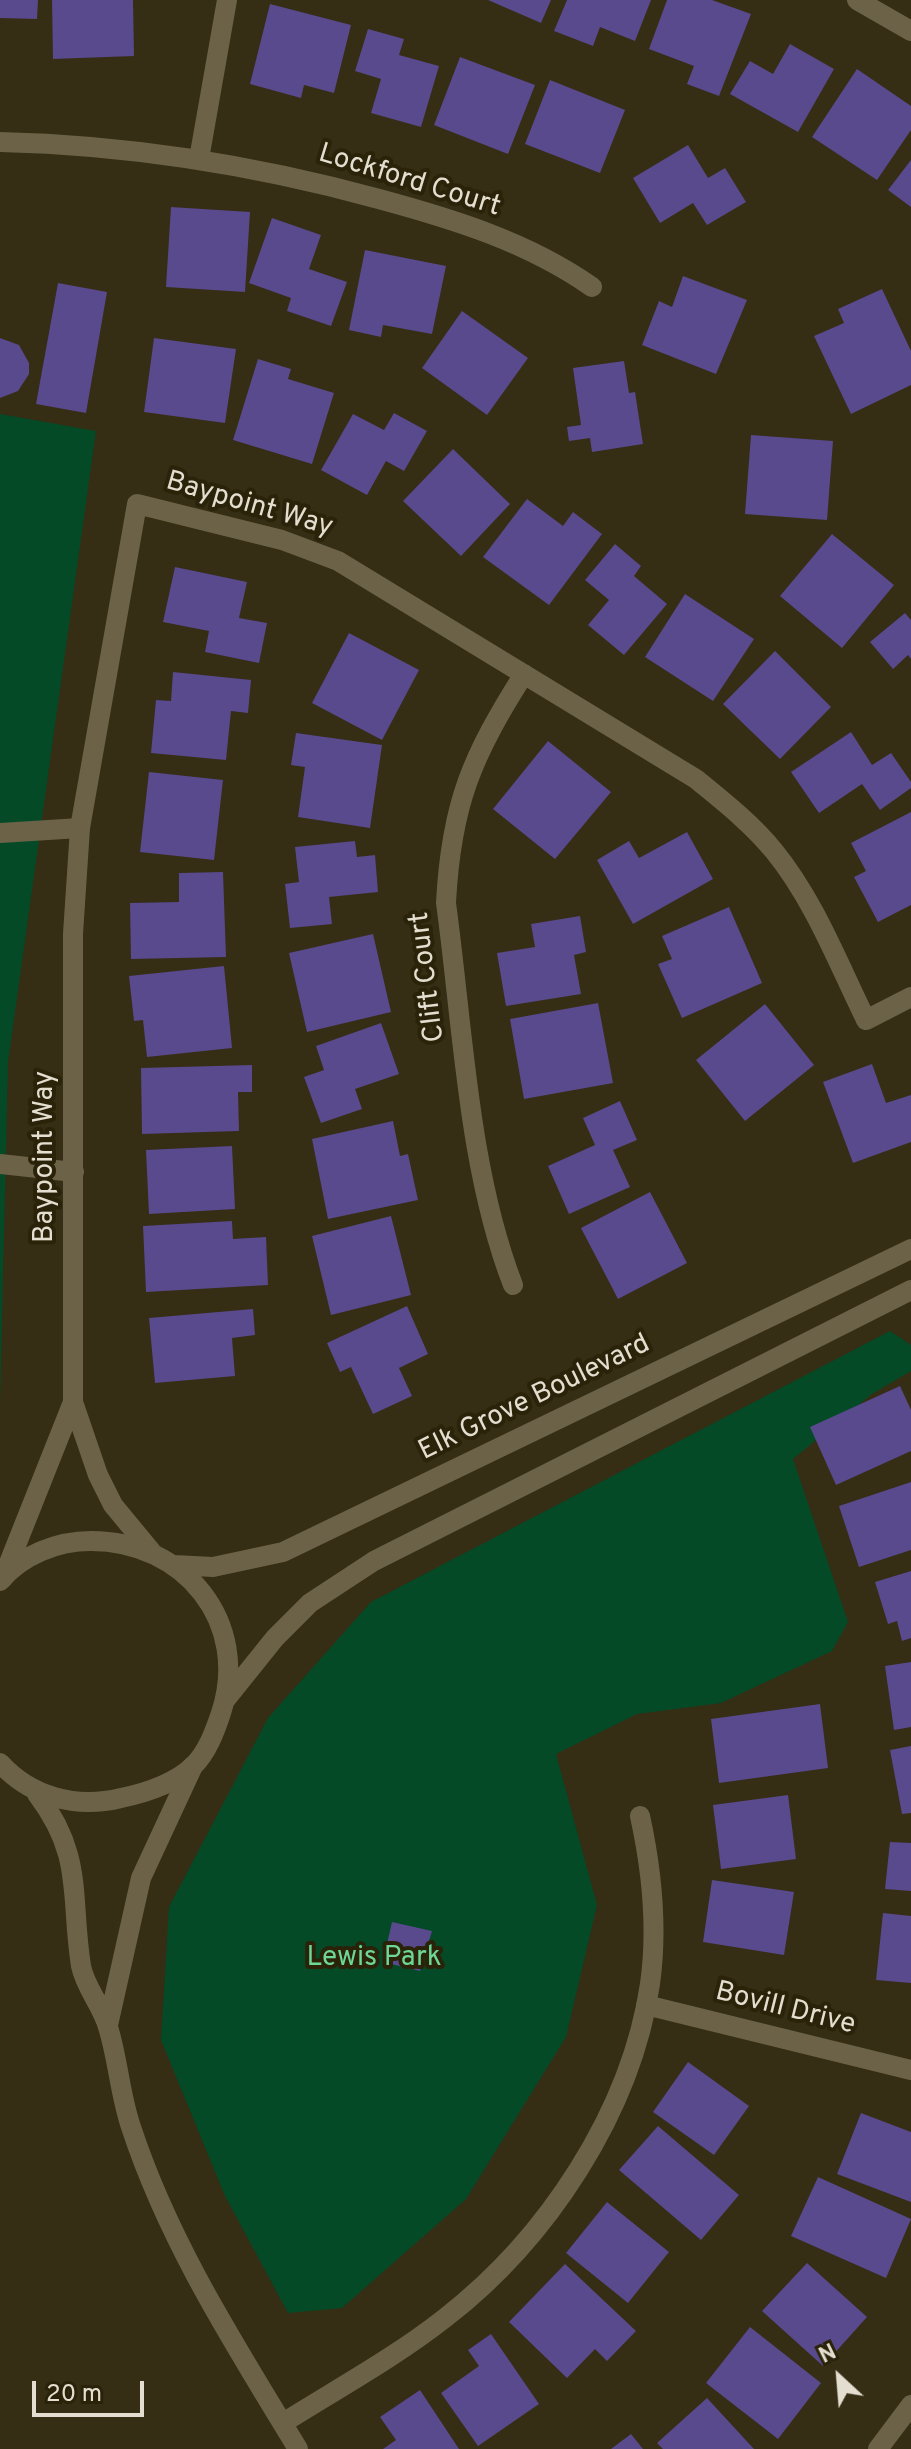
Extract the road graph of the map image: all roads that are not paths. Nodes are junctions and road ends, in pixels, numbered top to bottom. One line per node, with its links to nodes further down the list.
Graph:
1 (227, 0): 5 (street)
2 (868, 2): 3 (street)
3 (911, 31)
4 (0, 142): 5 (street, Lockford Court)
5 (199, 159): 6 (street, Lockford Court)
6 (592, 287)
7 (524, 674): 8 (street, Baypoint Way); 10 (street, Baypoint Way); 14 (street, Clift Court)
8 (80, 828): 9 (street); 12 (street, Baypoint Way)
9 (0, 833)
10 (911, 997)
11 (0, 1164): 12 (street)
12 (74, 1172): 16 (street, Baypoint Way)
13 (911, 1249): 18 (street, Elk Grove Boulevard)
14 (513, 1285)
15 (911, 1290): 20 (street)
16 (73, 1402): 17 (street, Baypoint Way); 19 (street, Baypoint Way)
17 (151, 1551): 18 (street); 19 (street)
18 (174, 1565): 20 (street)
19 (1, 1580)
20 (226, 1699): 21 (street)
21 (193, 1766): 23 (street); 26 (street)
22 (4, 1771): 23 (street)
23 (37, 1794): 26 (street)
24 (640, 1816): 25 (street)
25 (646, 2005): 27 (street, Bovill Drive); 29 (street)
26 (108, 2025): 29 (street)
27 (911, 2070)
28 (911, 2405): 31 (street)
29 (283, 2423): 30 (street)
30 (298, 2449)
31 (878, 2449)

